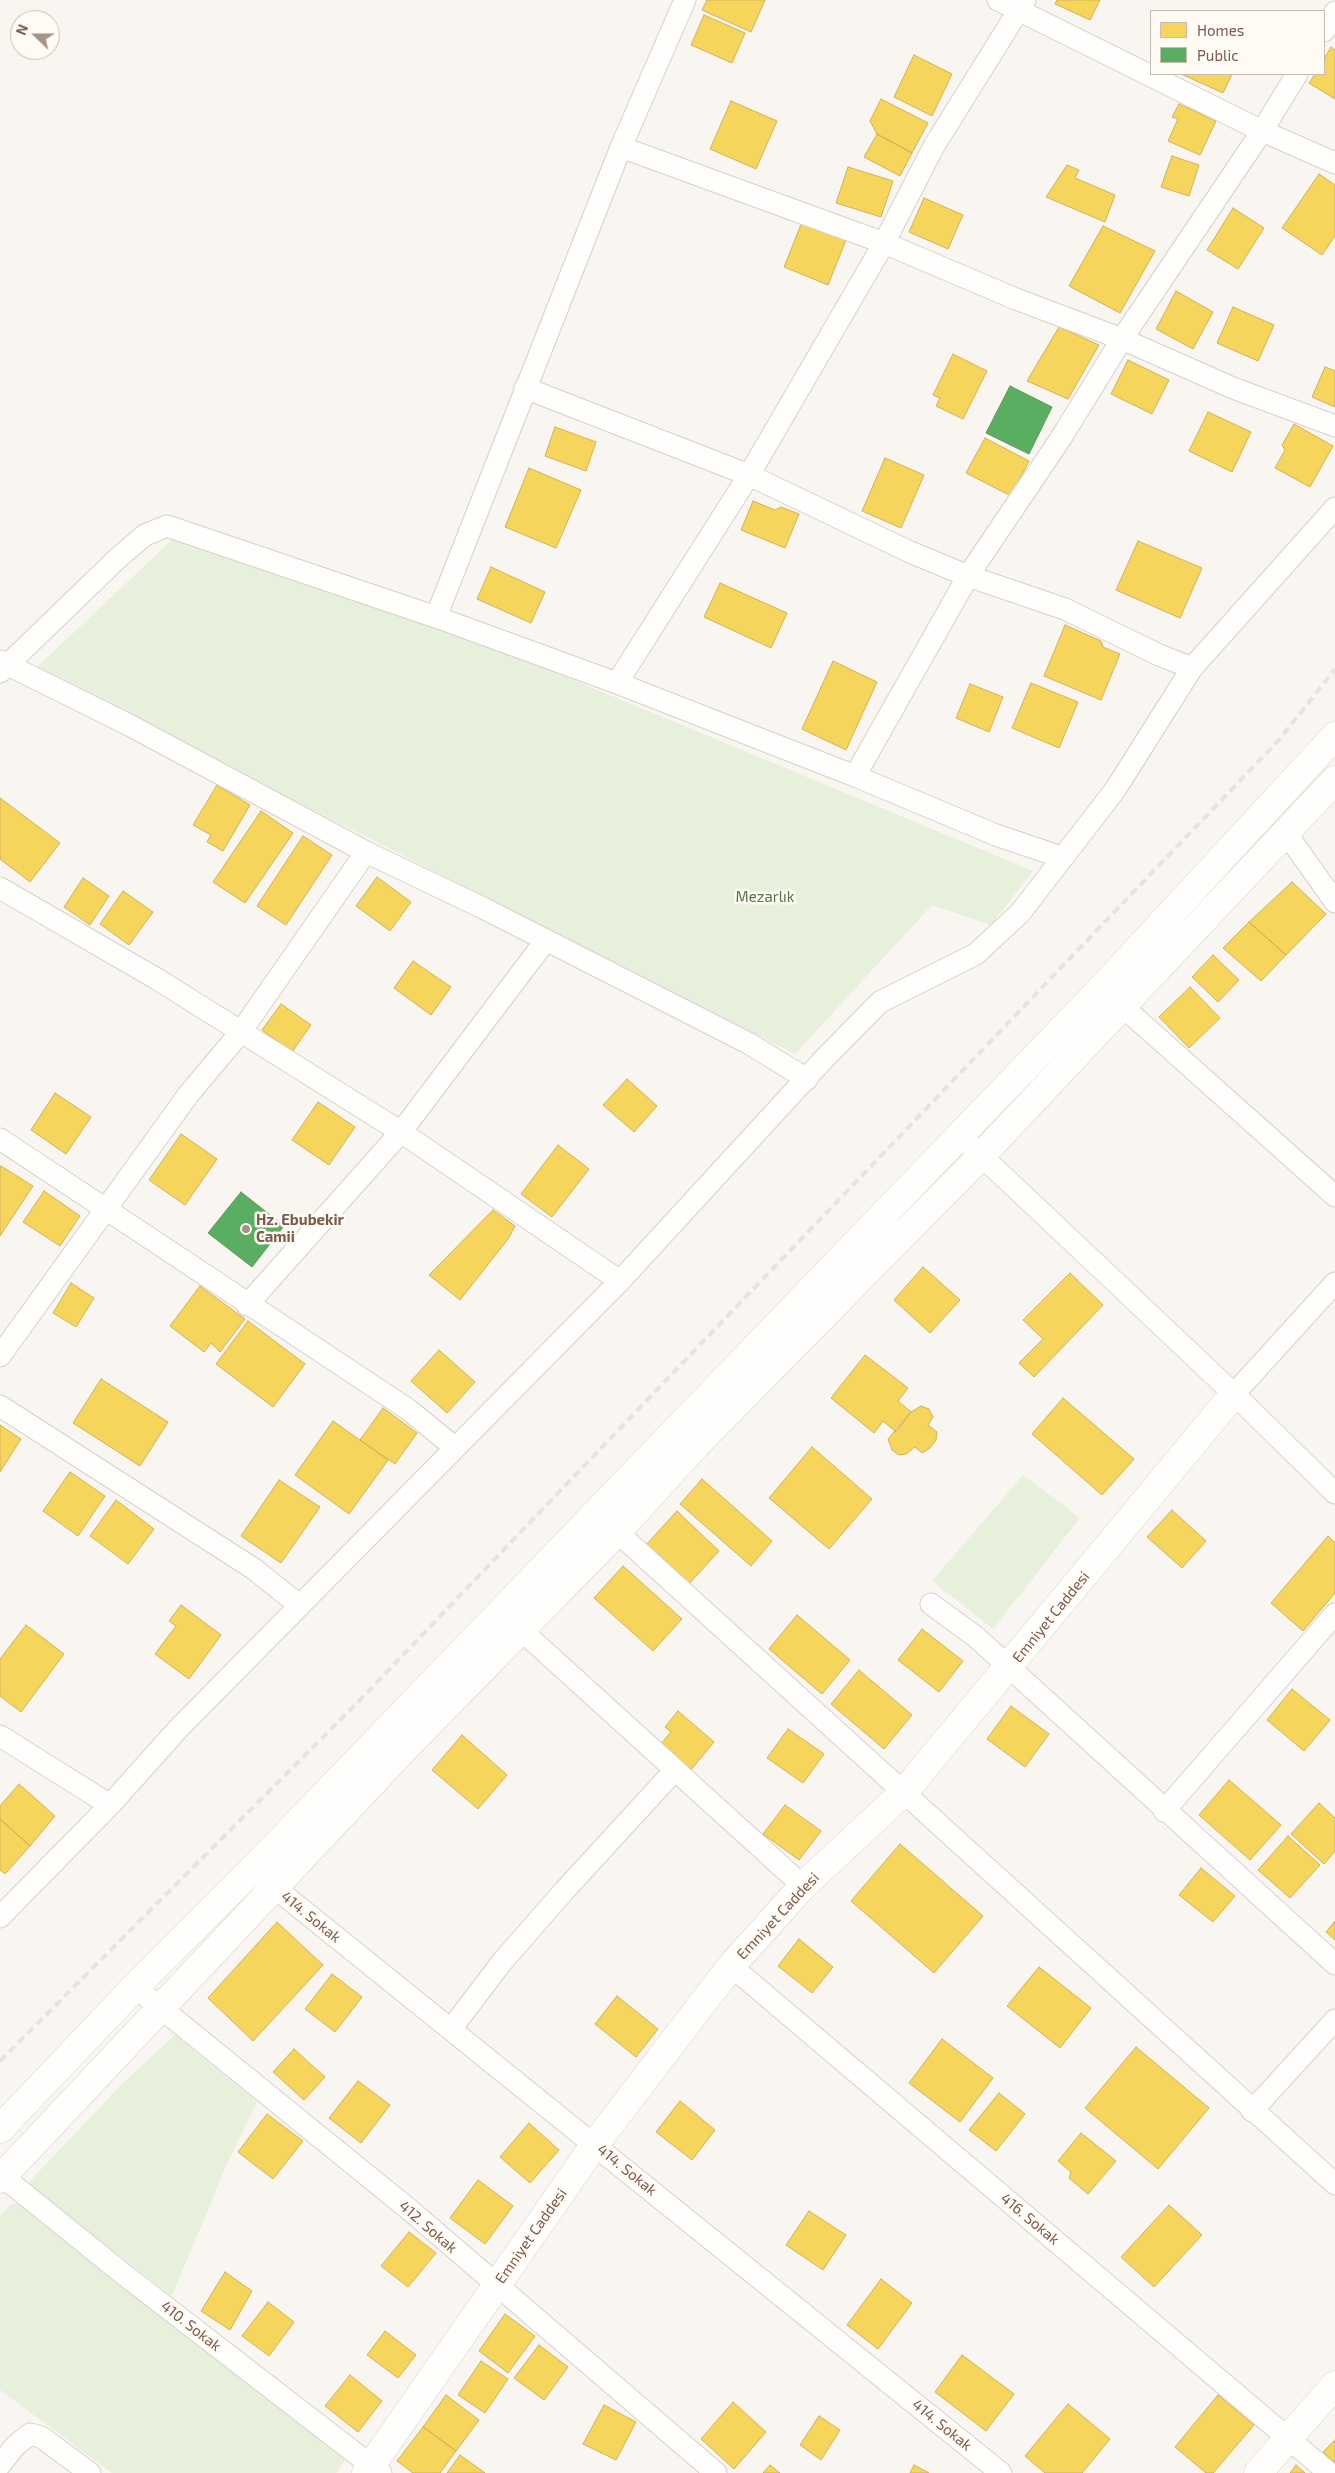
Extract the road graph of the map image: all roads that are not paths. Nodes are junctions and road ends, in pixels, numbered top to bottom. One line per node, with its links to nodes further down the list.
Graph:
1 (684, 0): 10 (street)
2 (998, 0): 3 (street)
3 (1022, 5): 6 (street); 12 (street)
4 (1335, 12): 5 (street)
5 (1325, 29)
6 (1150, 73)
7 (1154, 75): 9 (street)
8 (1296, 75): 9 (street)
9 (1262, 132): 11 (street); 13 (street)
10 (621, 147): 12 (street); 14 (street)
11 (1335, 163)
12 (884, 243): 13 (street); 16 (street)
13 (1122, 339): 15 (street); 18 (street)
14 (525, 388): 16 (street); 19 (street)
15 (1335, 426)
16 (748, 475): 18 (street); 22 (street)
17 (1335, 508): 21 (street)
18 (968, 576): 21 (street); 24 (street)
19 (436, 617): 20 (street); 22 (street)
20 (2, 666): 27 (street)
21 (1192, 668): 28 (street)
22 (617, 683): 24 (street)
23 (1335, 736): 32 (street)
24 (855, 776): 28 (street)
25 (1335, 780): 26 (street)
26 (1286, 833): 30 (street); 33 (street)
27 (366, 852): 31 (street); 34 (street)
28 (1061, 857): 35 (street)
29 (0, 888): 34 (street)
30 (1335, 902)
31 (546, 940): 35 (street); 36 (street)
32 (1102, 989): 33 (street); 37 (street)
33 (1123, 1004): 39 (street); 40 (street)
34 (240, 1033): 36 (street); 41 (street)
35 (807, 1079): 42 (street)
36 (401, 1132): 42 (street); 44 (street)
37 (960, 1135): 39 (street); 61 (street)
38 (0, 1139): 41 (street)
39 (980, 1157): 46 (street); 50 (street)
40 (1335, 1196)
41 (104, 1209): 44 (street); 45 (street)
42 (620, 1281): 48 (street)
43 (1335, 1283): 46 (street)
44 (246, 1304): 48 (street)
45 (0, 1356)
46 (1234, 1394): 49 (street); 55 (street, Emniyet Caddesi)
47 (0, 1406): 52 (street)
48 (454, 1447): 52 (street)
49 (1335, 1493)
50 (617, 1532): 54 (street); 58 (street)
51 (931, 1604): 55 (street)
52 (299, 1606): 59 (street)
53 (1335, 1614): 60 (street)
54 (521, 1630): 57 (street); 63 (street)
55 (1009, 1668): 58 (street, Emniyet Caddesi); 60 (street)
56 (0, 1736): 59 (street)
57 (675, 1770): 62 (street); 70 (street)
58 (904, 1792): 62 (street, Emniyet Caddesi); 71 (street)
59 (110, 1805): 64 (street)
60 (1164, 1811): 65 (street)
61 (256, 1866): 63 (street, 414. Sokak); 67 (street)
62 (803, 1886): 66 (street, Emniyet Caddesi)
63 (274, 1887): 68 (street); 70 (street, 414. Sokak)
64 (0, 1917)
65 (1335, 1964)
66 (731, 1966): 73 (street, Emniyet Caddesi); 78 (street, 416. Sokak)
67 (135, 1987): 68 (street, 412. Sokak); 72 (street)
68 (161, 2009): 74 (street); 76 (street, 412. Sokak)
69 (1335, 2020): 71 (street)
70 (451, 2029): 73 (street, 414. Sokak)
71 (1252, 2111): 75 (street)
72 (0, 2129)
73 (595, 2144): 76 (street, Emniyet Caddesi); 83 (street, 414. Sokak)
74 (1, 2177): 80 (street, 410. Sokak)
75 (1335, 2184)
76 (496, 2286): 80 (street, Emniyet Caddesi); 82 (street, 412. Sokak)
77 (1335, 2385): 78 (street)
78 (1288, 2438): 84 (street); 85 (street, 416. Sokak)
79 (0, 2465): 81 (street)
80 (373, 2471)
81 (90, 2473)
82 (716, 2473)
83 (1001, 2473)
84 (1258, 2473)
85 (1329, 2473)

